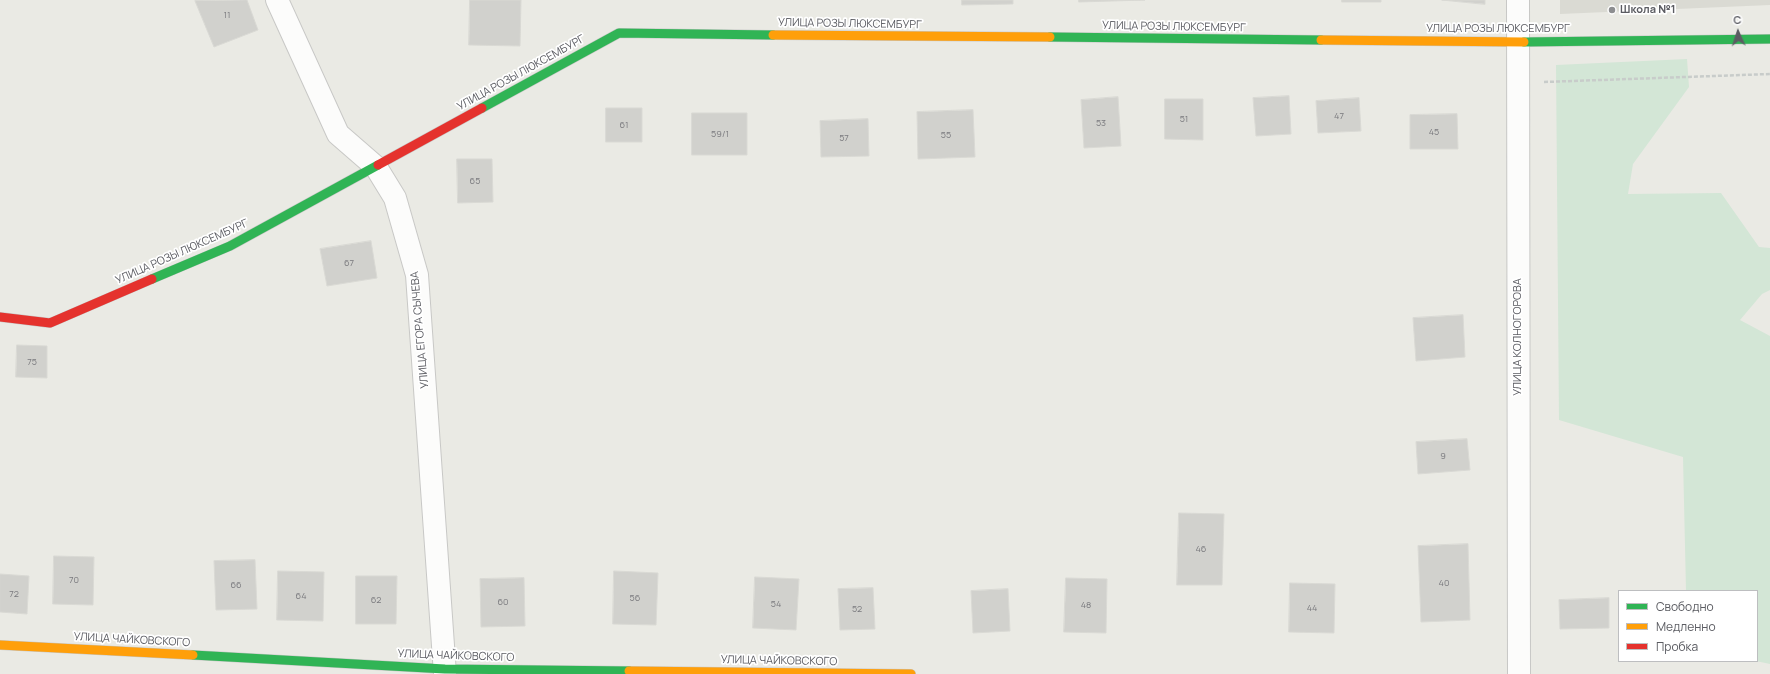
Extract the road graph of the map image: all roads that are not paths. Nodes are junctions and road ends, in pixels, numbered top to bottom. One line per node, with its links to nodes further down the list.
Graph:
1 (277, 0): 5 (street, УЛИЦА ЕГОРА СЫЧЕВА)
2 (1518, 0): 4 (street, УЛИЦА КОЛНОГОРОВА)
3 (1770, 39): 4 (street, УЛИЦА РОЗЫ ЛЮКСЕМБУРГ)
4 (1518, 42): 5 (street, УЛИЦА РОЗЫ ЛЮКСЕМБУРГ); 10 (street, УЛИЦА КОЛНОГОРОВА)
5 (376, 167): 6 (street, УЛИЦА РОЗЫ ЛЮКСЕМБУРГ); 8 (street, УЛИЦА ЕГОРА СЫЧЕВА)
6 (0, 317)
7 (0, 645): 8 (street, УЛИЦА ЧАЙКОВСКОГО)
8 (445, 671): 9 (street, УЛИЦА ЧАЙКОВСКОГО)
9 (911, 674)
10 (1519, 674)

